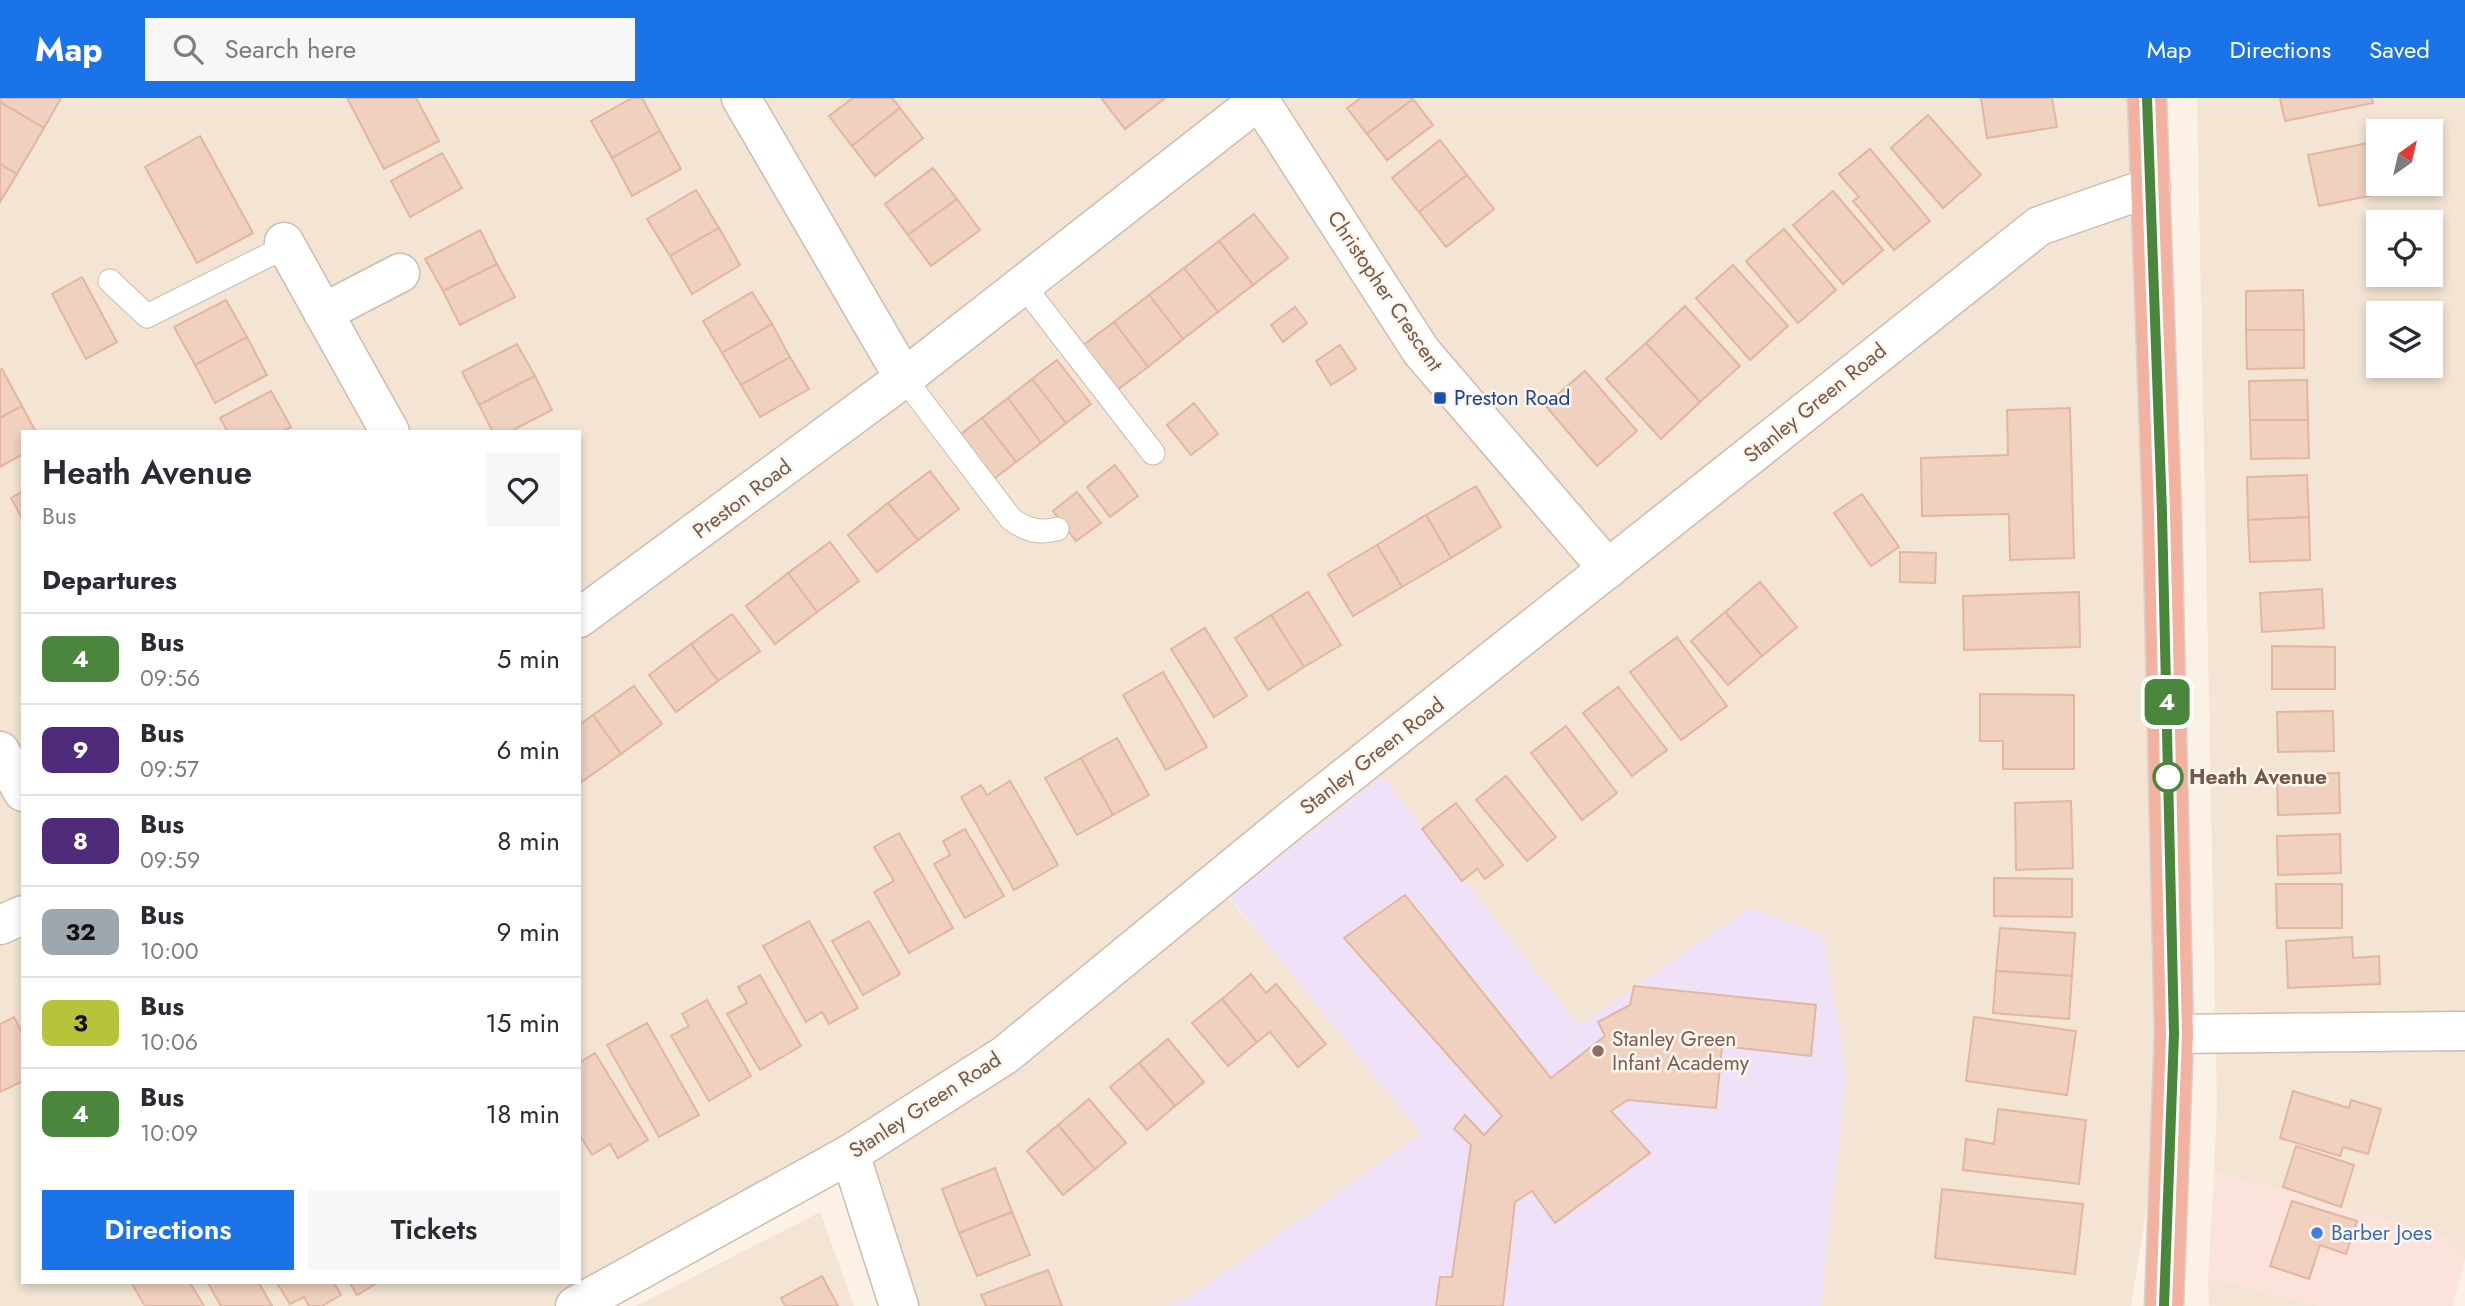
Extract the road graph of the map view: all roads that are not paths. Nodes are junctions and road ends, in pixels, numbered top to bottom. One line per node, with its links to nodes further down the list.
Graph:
1 (741, 98): 10 (street)
2 (2147, 98): 4 (highway)
3 (1258, 99): 8 (street, Preston Road); 14 (street, Christopher Crescent)
4 (2151, 187): 14 (street, Stanley Green Road); 21 (highway)
5 (285, 244): 7 (lane); 9 (street)
6 (400, 273): 9 (street)
7 (110, 281)
8 (1023, 285): 10 (street, Preston Road); 12 (lane)
9 (323, 313): 11 (street)
10 (904, 378): 13 (lane); 15 (street, Preston Road)
11 (389, 430)
12 (1153, 453)
13 (1057, 529)
14 (1608, 569): 22 (street, Stanley Green Road)
15 (581, 617)
16 (0, 751): 17 (street)
17 (21, 788)
18 (21, 916): 19 (street)
19 (0, 925)
20 (2465, 1031): 21 (street)
21 (2174, 1034): 25 (highway)
22 (850, 1154): 23 (street, Stanley Green Road); 24 (street)
23 (575, 1306)
24 (899, 1306)
25 (2164, 1306)

